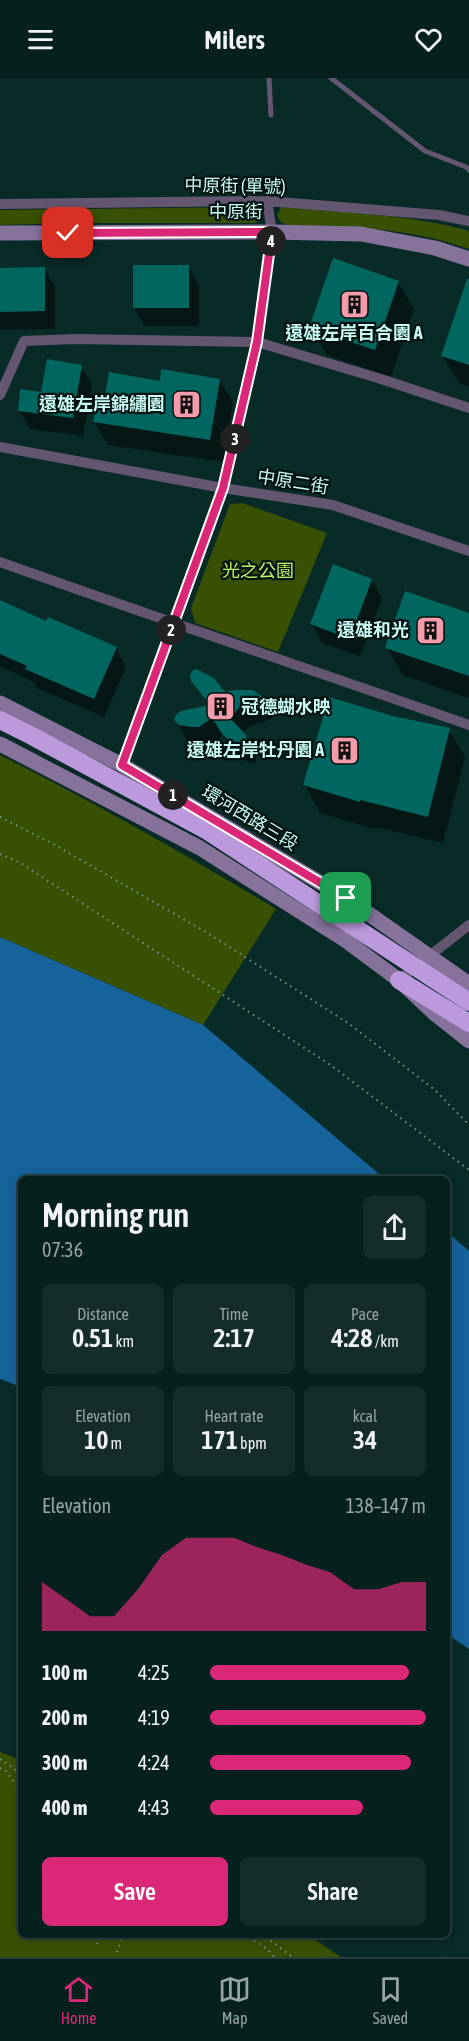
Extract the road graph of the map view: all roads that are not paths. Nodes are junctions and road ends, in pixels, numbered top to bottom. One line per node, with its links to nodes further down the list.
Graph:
1 (269, 78): 3 (lane)
2 (331, 78): 4 (lane)
3 (271, 115)
4 (468, 167)
5 (267, 201): 6 (street, 中原街 (單號)); 7 (street, 中原街 (單號)); 8 (street)
6 (0, 204)
7 (469, 221)
8 (272, 232): 9 (main road, 中原街); 10 (main road, 中原街); 11 (street)
9 (0, 233)
10 (469, 260)
11 (257, 342): 12 (street); 13 (street); 15 (street)
12 (0, 395)
13 (469, 408)
14 (0, 447): 15 (street, 中原二街)
15 (223, 488): 16 (street, 中原二街); 18 (street)
16 (469, 552)
17 (0, 562): 18 (street)
18 (173, 624): 21 (street); 23 (street)
19 (0, 703): 23 (main road, 環河西路三段)
20 (0, 720): 28 (highway, bridge)
21 (469, 725)
22 (0, 744): 26 (main road)
23 (122, 765): 25 (main road, 環河西路三段)
24 (469, 925): 25 (street)
25 (429, 955): 26 (street); 27 (main road, 環河西路三段)
26 (399, 980): 29 (highway); 30 (main road)
27 (469, 984)
28 (469, 1002)
29 (469, 1023)
30 (469, 1041)

